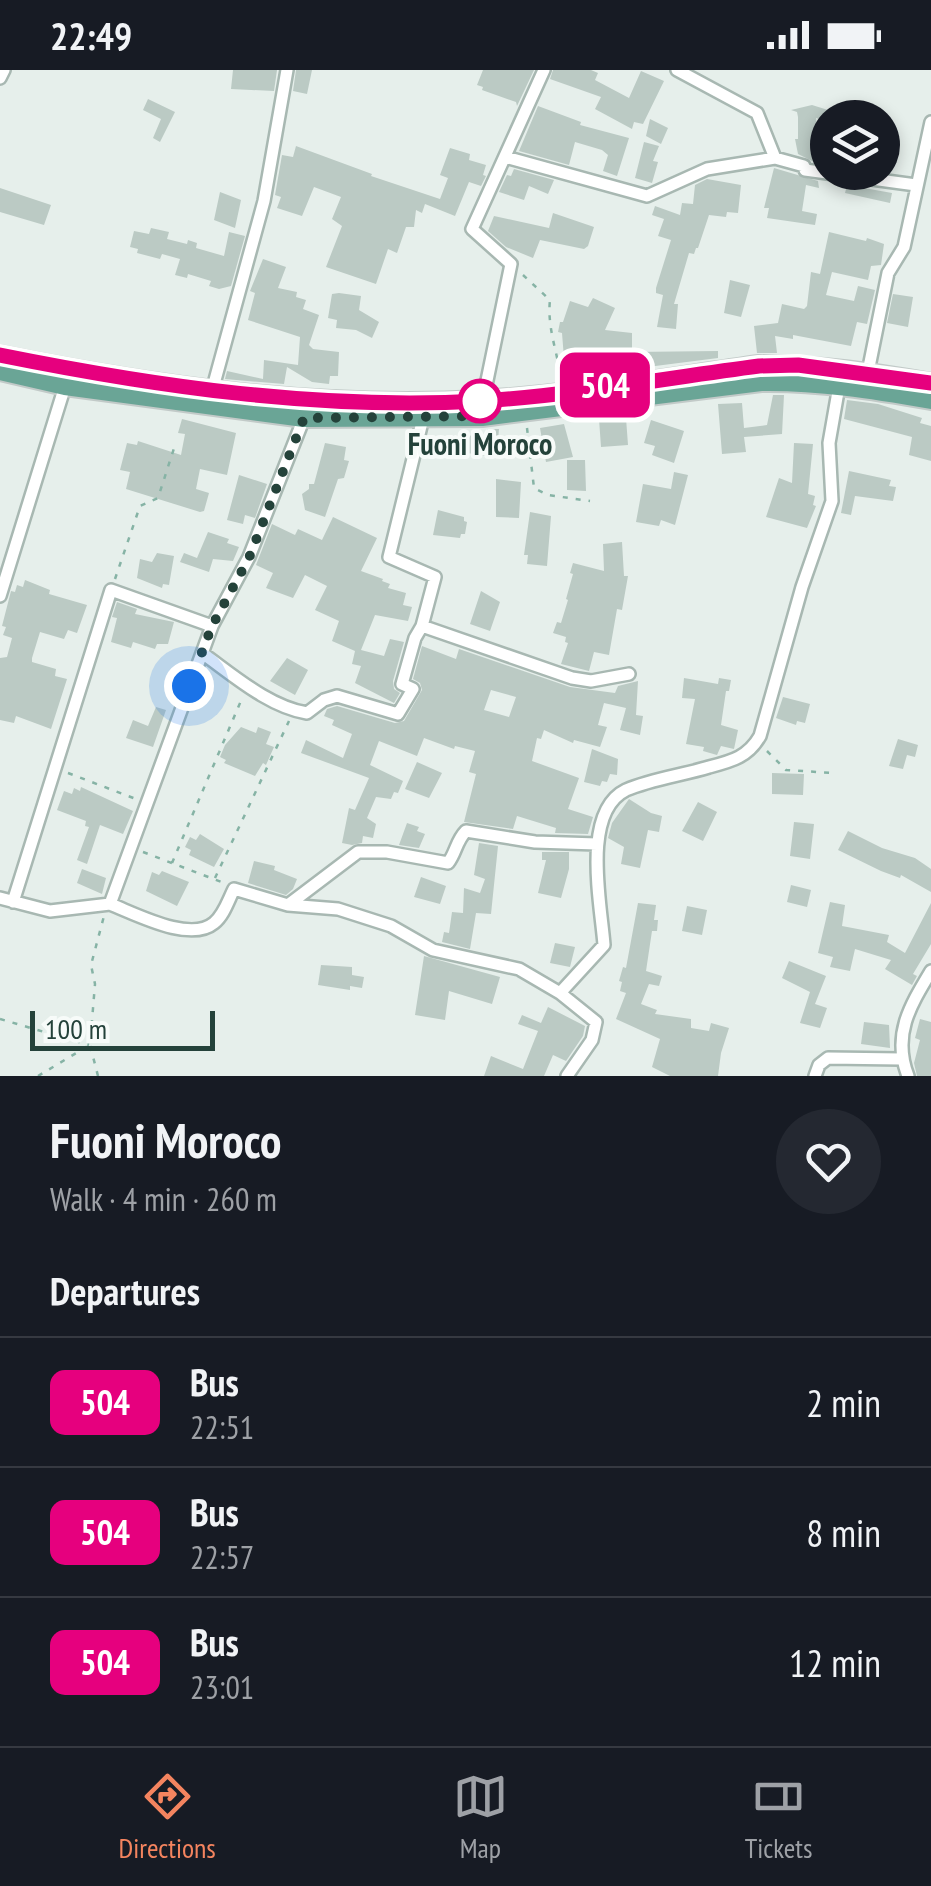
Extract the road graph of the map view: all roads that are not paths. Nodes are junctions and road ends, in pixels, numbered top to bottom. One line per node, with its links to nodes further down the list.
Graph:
1 (4, 70): 5 (street)
2 (288, 70): 17 (street)
3 (544, 70): 7 (street)
4 (678, 70): 8 (street)
5 (0, 78)
6 (931, 122): 9 (street)
7 (506, 157): 8 (street); 18 (street)
8 (775, 158): 10 (street)
9 (926, 162): 10 (street)
10 (916, 185): 13 (street)
11 (0, 354): 17 (main road)
12 (0, 372): 15 (main road)
13 (868, 372): 14 (main road); 18 (main road)
14 (931, 383)
15 (66, 386): 20 (main road); 22 (street)
16 (839, 386): 19 (main road); 21 (main road); 27 (street)
17 (212, 390): 18 (main road)
18 (483, 400)
19 (931, 400)
20 (304, 418): 21 (main road); 23 (street)
21 (423, 418): 24 (street)
22 (0, 596)
23 (212, 626): 25 (street); 28 (street)
24 (422, 626): 25 (street); 26 (street)
25 (202, 653): 29 (street)
26 (629, 674)
27 (596, 844): 30 (street); 32 (street)
28 (6, 900): 29 (street)
29 (110, 904): 30 (street)
30 (288, 905): 32 (street)
31 (931, 972): 33 (street)
32 (560, 993): 34 (street)
33 (901, 1059): 35 (street); 36 (street)
34 (570, 1076)
35 (815, 1076)
36 (908, 1076)

